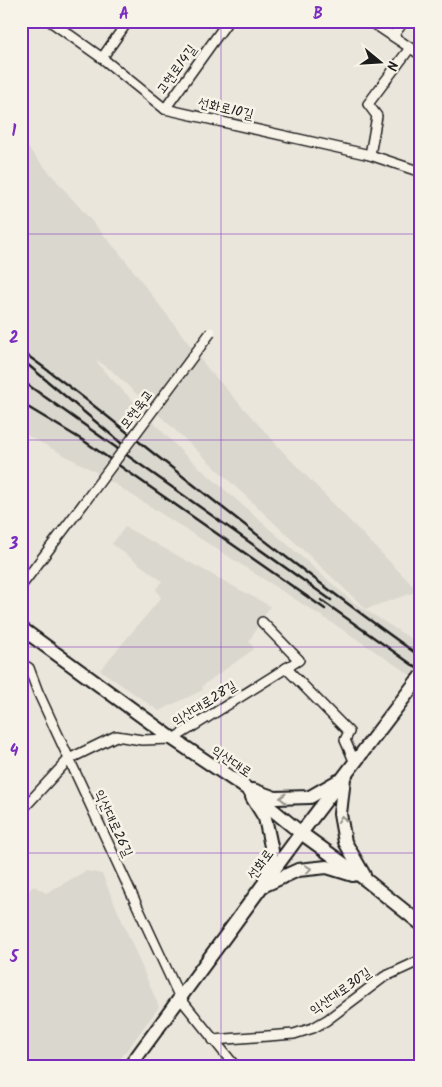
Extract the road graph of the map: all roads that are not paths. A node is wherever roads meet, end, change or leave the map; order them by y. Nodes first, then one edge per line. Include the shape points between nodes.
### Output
1 (50, 21) edge
2 (228, 21) edge
3 (370, 21) edge
4 (404, 21) edge
5 (126, 22) edge
6 (393, 36) junction
7 (410, 48) junction
8 (421, 55) edge
9 (102, 58) junction
10 (165, 109) junction
11 (370, 155) junction
12 (419, 169) edge
13 (211, 332) dead end
14 (21, 586) edge
15 (262, 622) dead end
16 (21, 628) edge
17 (27, 638) edge
18 (21, 663) edge
19 (286, 668) junction
20 (419, 679) edge
21 (173, 739) junction
22 (68, 759) junction
23 (355, 763) junction
24 (344, 777) junction
25 (246, 788) junction
26 (21, 811) edge
27 (302, 833) junction
28 (366, 880) junction
29 (263, 886) junction
30 (421, 924) edge
31 (421, 960) edge
32 (180, 998) junction
33 (213, 1040) junction
34 (130, 1066) edge
35 (235, 1066) edge

1 - 9 street, 선화로10길
2 - 10 street, 고현로14길
3 - 6 street
4 - 6 street
5 - 9 street
6 - 7 street
7 - 8 street
7 - 11 street via 368,104 377,116
9 - 10 street, 선화로10길
10 - 11 street, 선화로10길
11 - 12 street, 선화로10길
13 - 14 street, 모현육교, bridge
15 - 19 street via 299,660
16 - 17 main road, 익산대로
17 - 21 main road, 익산대로
18 - 22 street, 익산대로26길 via 29,668
19 - 21 street, 익산대로28길
19 - 23 street via 349,732 345,740
20 - 23 main road, 선화로
21 - 22 street, 익산대로28길 via 142,740 116,736
21 - 25 main road, 익산대로
22 - 26 street
22 - 32 street, 익산대로26길
23 - 24 main road, 선화로
24 -> 25 main road via 310,797 275,798
24 - 27 main road, 선화로
28 -> 24 main road via 345,842 340,814
25 - 27 main road, 익산대로
25 - 29 main road via 266,818 272,851
27 - 28 main road, 익산대로
27 - 29 main road, 선화로
29 -> 28 main road via 298,870 327,866
28 - 30 main road, 익산대로
29 - 32 main road, 선화로
31 - 33 street, 익산대로30길 via 384,977 313,1028 294,1034
32 - 33 street, 익산대로26길
32 - 34 main road, 선화로
33 - 35 street, 익산대로26길

